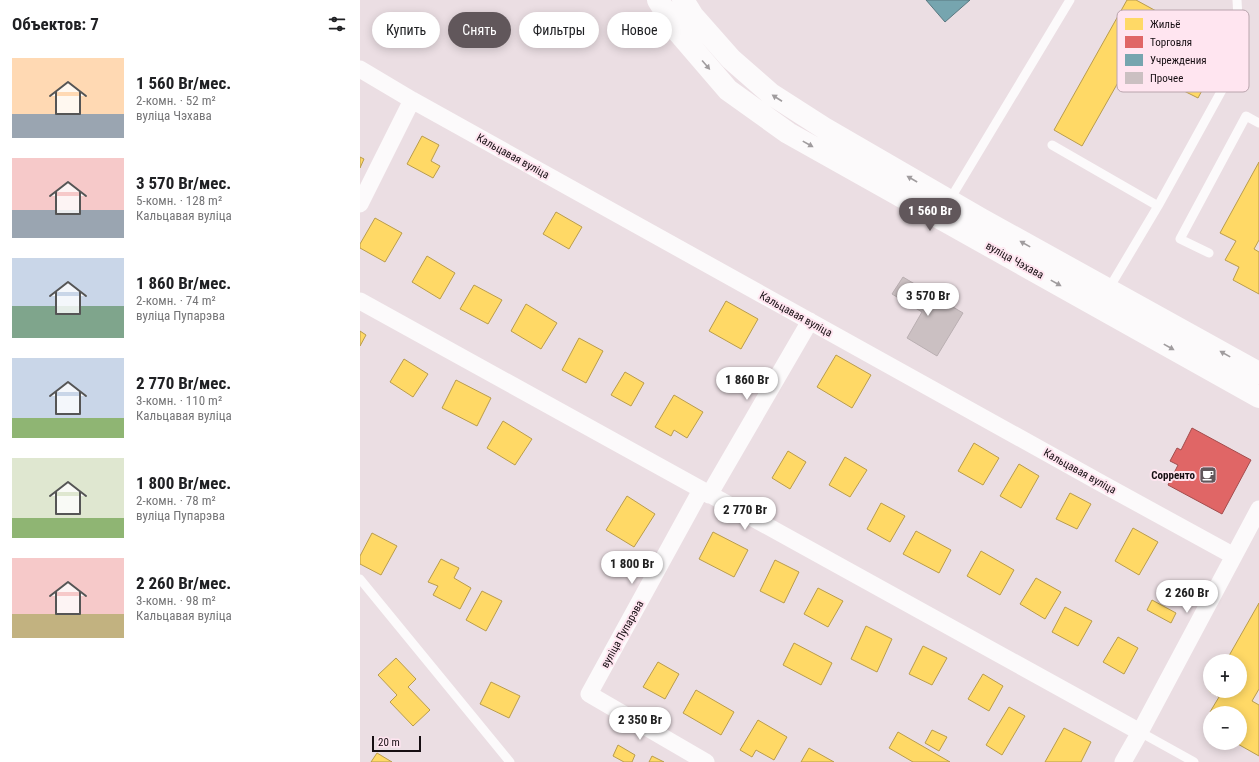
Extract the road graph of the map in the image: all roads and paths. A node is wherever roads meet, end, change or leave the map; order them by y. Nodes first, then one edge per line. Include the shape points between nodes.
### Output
1 (658, 0) edge
2 (683, 0) edge
3 (1070, 0) edge
4 (1237, 0) edge
5 (1238, 10) edge
6 (360, 69) edge
7 (1221, 92) edge
8 (412, 100) junction
9 (1259, 123) edge
10 (1052, 146) dead end
11 (949, 200) junction
12 (360, 204) edge
13 (1158, 206) junction
14 (1209, 253) dead end
15 (1108, 290) junction
16 (360, 301) edge
17 (810, 321) junction
18 (1259, 373) edge
19 (1259, 397) edge
20 (705, 492) junction
21 (1259, 509) edge
22 (1234, 556) junction
23 (360, 579) edge
24 (1140, 732) junction
25 (510, 762) edge
26 (706, 762) edge
27 (1123, 762) edge
28 (1194, 762) edge

1 -> 19 main road, вуліца Чэхава via 679,33 728,90 788,133
11 -> 2 main road, вуліца Чэхава via 824,128 771,94 731,59 693,16
3 - 11 lane
4 - 5 lane
6 - 8 street, Кальцавая вуліца
7 - 13 lane
8 - 12 street
8 - 17 street, Кальцавая вуліца
9 - 14 lane via 1246,116 1180,239
10 - 13 lane
15 -> 11 main road, вуліца Чэхава
13 - 15 lane
18 -> 15 main road, вуліца Чэхава
16 - 20 street
17 - 20 street, вуліца Пупарэва
17 - 22 street, Кальцавая вуліца
20 - 24 street
20 - 26 street, вуліца Пупарэва via 589,694
21 - 22 street
22 - 24 street
23 - 25 lane
24 - 27 street
24 - 28 lane

